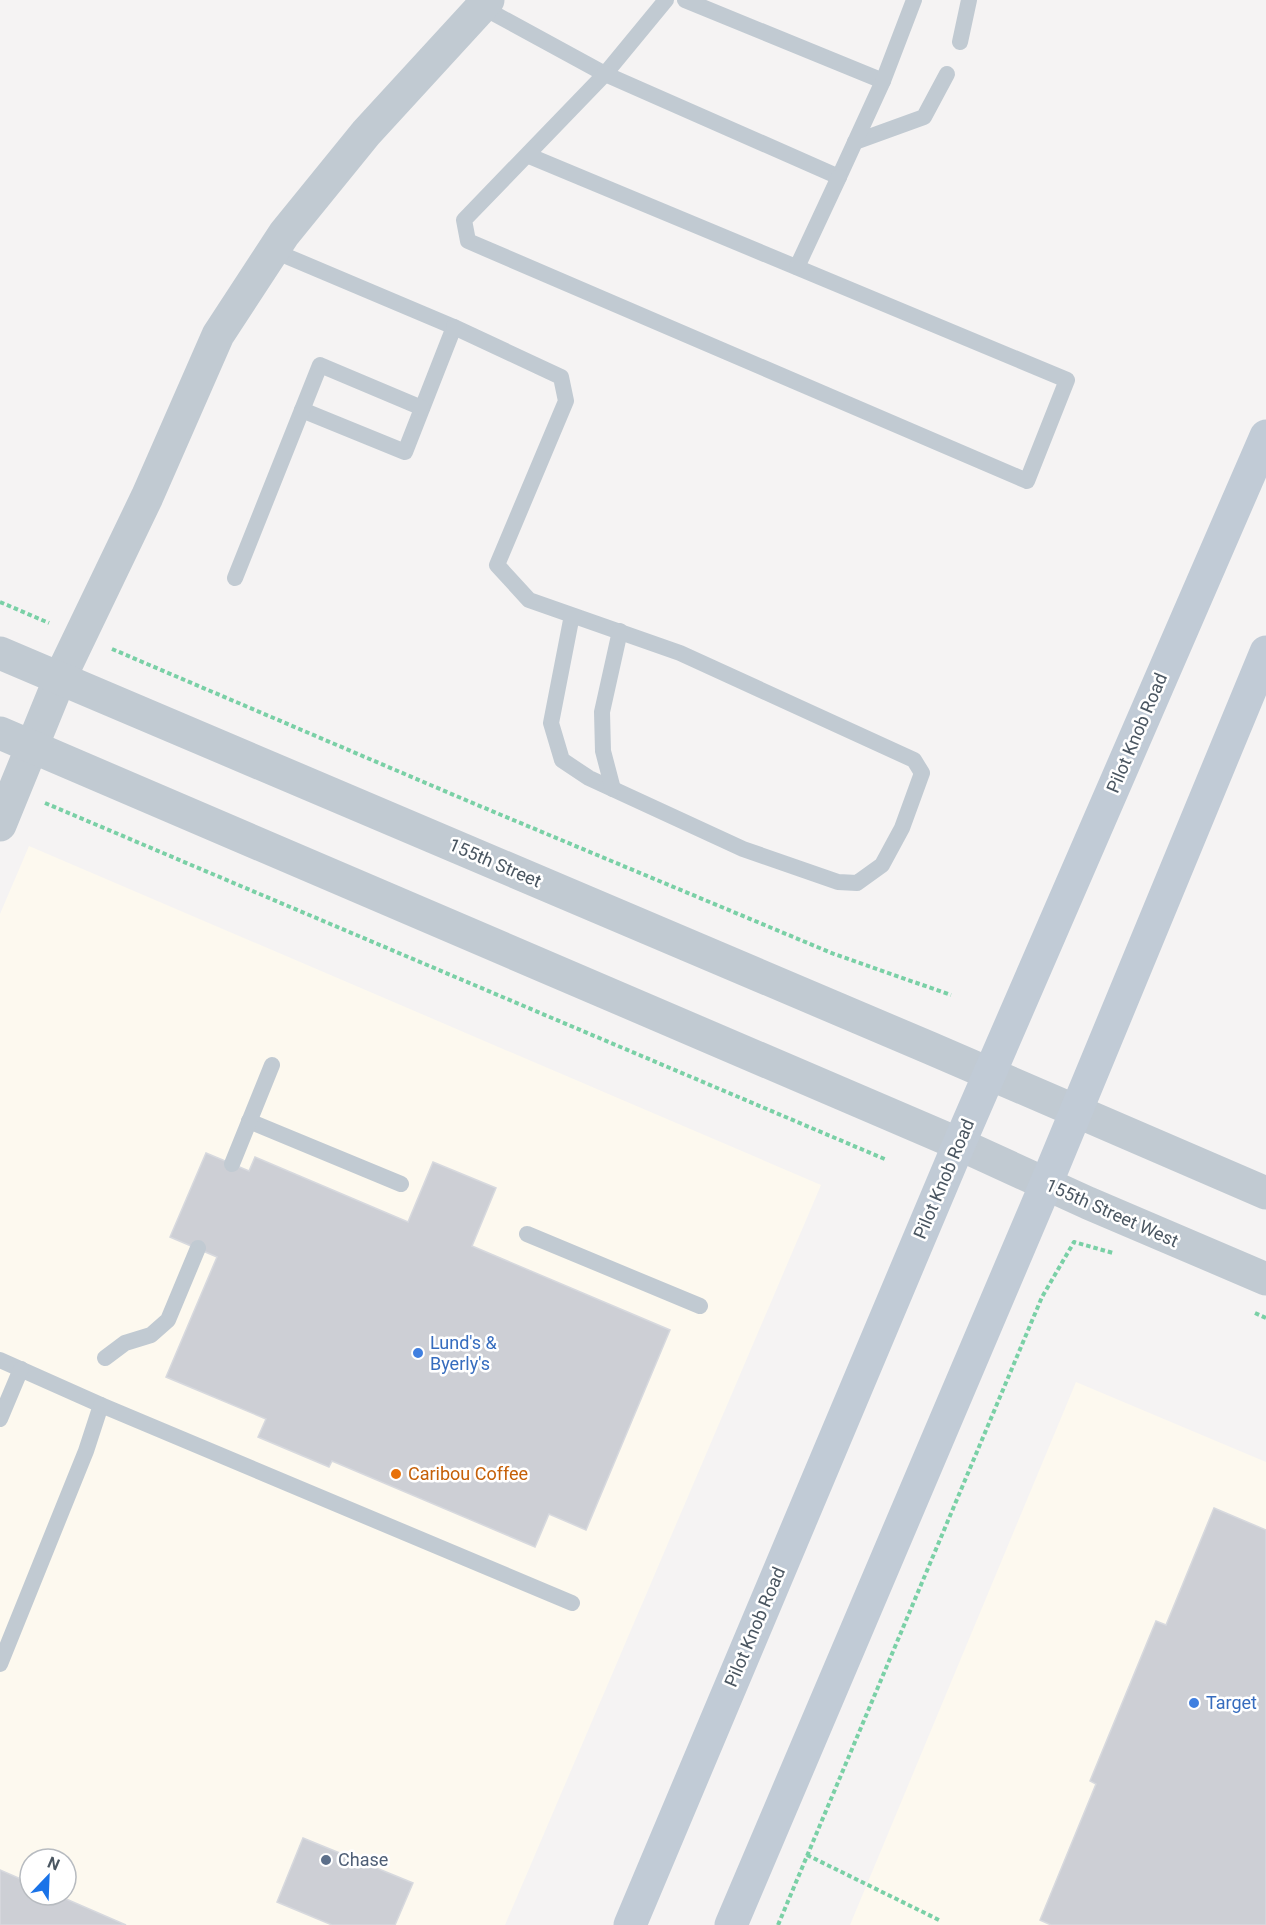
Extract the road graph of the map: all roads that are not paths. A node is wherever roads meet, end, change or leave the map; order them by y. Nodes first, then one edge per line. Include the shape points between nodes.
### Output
1 (666, 0) edge
2 (686, 0) edge
3 (914, 0) edge
4 (969, 0) edge
5 (485, 3) edge
6 (960, 42) dead end
7 (604, 74) junction
8 (947, 74) dead end
9 (883, 81) junction
10 (855, 142) junction
11 (527, 155) junction
12 (839, 177) junction
13 (274, 251) junction
14 (797, 267) junction
15 (454, 327) junction
16 (422, 408) junction
17 (302, 410) junction
18 (1266, 436) edge
19 (235, 578) dead end
20 (572, 615) junction
21 (620, 631) junction
22 (1266, 652) edge
23 (0, 653) edge
24 (60, 678) junction
25 (0, 733) edge
26 (33, 747) junction
27 (613, 789) junction
28 (0, 825) edge
29 (272, 1065) dead end
30 (989, 1074) junction
31 (1076, 1113) junction
32 (249, 1121) junction
33 (959, 1144) junction
34 (232, 1164) dead end
35 (401, 1184) dead end
36 (1046, 1184) junction
37 (1266, 1193) edge
38 (527, 1234) dead end
39 (198, 1248) dead end
40 (1266, 1279) edge
41 (700, 1306) dead end
42 (105, 1358) dead end
43 (0, 1360) edge
44 (21, 1369) junction
45 (101, 1405) junction
46 (0, 1419) edge
47 (572, 1603) dead end
48 (0, 1664) edge
49 (630, 1925) edge
50 (731, 1925) edge

1 - 7 lane
2 - 9 lane
3 - 9 lane
4 - 6 lane
5 - 7 lane
5 - 13 street via 366,133
7 - 11 lane
7 - 12 lane
8 - 10 lane via 924,117
9 - 10 lane
10 - 12 lane
11 - 14 lane
11 - 14 lane via 464,220 468,241 1027,481 1067,380
12 - 14 lane
13 - 15 lane
13 - 24 street via 218,335 147,497
15 - 16 lane
15 - 20 lane via 561,377 566,401 496,565 529,600
16 - 17 lane via 405,452
16 - 17 lane via 320,365
17 - 19 lane
18 - 30 main road, Pilot Knob Road
20 - 21 lane
20 - 27 lane via 551,723 562,760
21 - 27 lane via 602,712 603,751
21 - 27 lane via 680,652 904,755 914,760 922,773 902,828 882,865 857,883 838,882 742,849
22 - 31 main road
23 - 24 street, 155th Street
24 - 26 street
24 - 30 street, 155th Street
25 - 26 street
26 - 28 street
26 - 33 street
29 - 32 lane
30 - 31 street
30 - 33 main road, Pilot Knob Road
31 - 36 main road
31 - 37 street
32 - 34 lane
32 - 35 lane
33 - 36 street, 155th Street West
33 - 49 main road, Pilot Knob Road
36 - 40 street, 155th Street West
36 - 50 main road
38 - 41 lane
39 - 42 lane via 168,1320 151,1335 125,1343
43 - 44 lane
44 - 45 lane
44 - 46 lane
45 - 47 lane
45 - 48 lane

